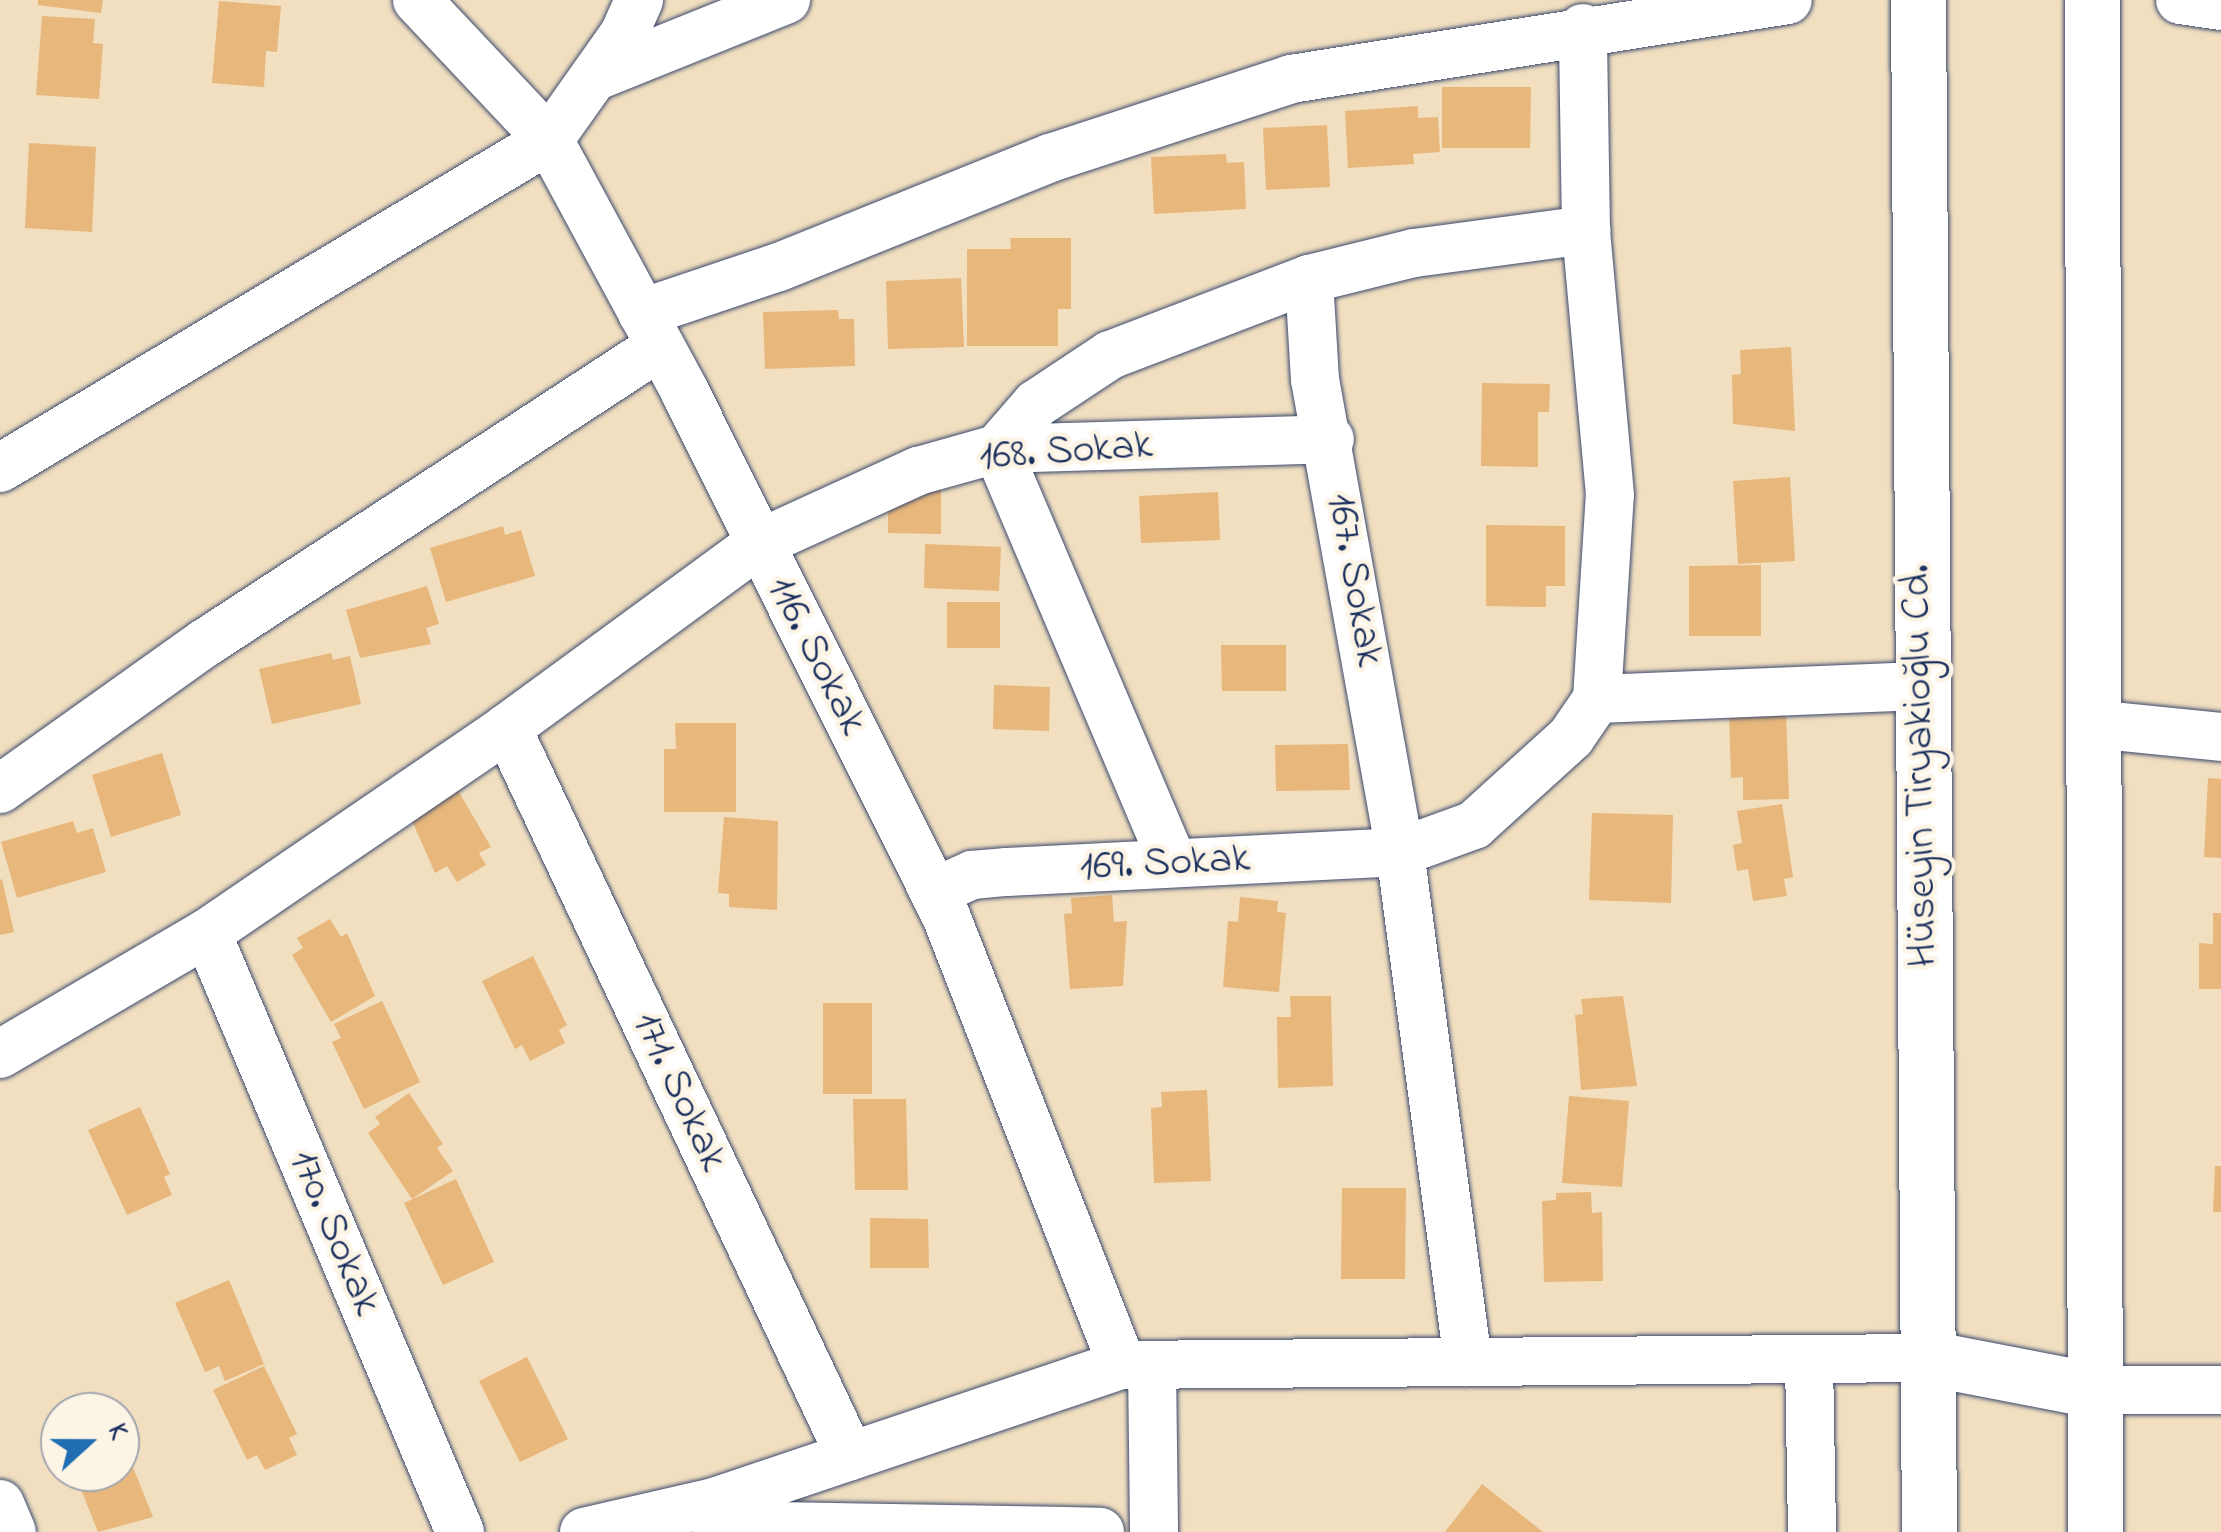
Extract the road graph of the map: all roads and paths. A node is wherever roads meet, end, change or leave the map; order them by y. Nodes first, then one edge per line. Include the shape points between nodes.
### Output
1 (418, 0) edge
2 (639, 0) edge
3 (786, 0) edge
4 (1788, 0) edge
5 (1918, 0) edge
6 (2092, 0) edge
7 (2180, 0) edge
8 (2221, 6) edge
9 (1582, 28) junction
10 (594, 77) junction
11 (550, 140) junction
12 (1586, 230) junction
13 (1308, 279) junction
14 (651, 330) junction
15 (1330, 439) junction
16 (996, 449) junction
17 (0, 468) edge
18 (760, 543) junction
19 (1921, 686) junction
20 (1598, 699) junction
21 (2093, 724) junction
22 (507, 728) junction
23 (2221, 737) edge
24 (0, 789) edge
25 (1400, 852) junction
26 (1172, 863) junction
27 (934, 892) junction
28 (207, 933) junction
29 (0, 1054) edge
30 (1928, 1358) junction
31 (1809, 1360) junction
32 (1468, 1362) junction
33 (1137, 1365) junction
34 (2094, 1390) junction
35 (2221, 1390) edge
36 (850, 1456) junction
37 (0, 1504) edge
38 (716, 1520) edge
39 (12, 1532) edge
40 (460, 1532) edge
41 (584, 1532) edge
42 (1100, 1532) edge
43 (1154, 1532) edge
44 (1812, 1532) edge
45 (1930, 1532) edge
46 (2095, 1532) edge

1 - 11 street, 116. Sokak
2 - 10 street
3 - 10 street
4 - 9 street
5 - 19 street, Hüseyin Tiryakioğlu Cd.
6 - 21 street
7 - 8 street
9 - 12 street
9 - 14 street via 1290,78 1050,158 779,267
10 - 11 street
11 - 14 street, 116. Sokak
11 - 17 street
12 - 13 street via 1414,253
12 - 20 street via 1610,495
13 - 15 street, 167. Sokak via 1315,380
13 - 16 street via 1110,355 1036,404
14 - 18 street, 116. Sokak
14 - 24 street
15 - 16 street, 168. Sokak
15 - 25 street, 167. Sokak
16 - 18 street, 168. Sokak via 918,471
16 - 26 street
18 - 22 street, 168. Sokak
18 - 27 street, 116. Sokak
19 - 20 street
19 - 30 street, Hüseyin Tiryakioğlu Cd.
20 - 25 street, 169. Sokak via 1571,737 1474,825
21 - 23 street
21 - 34 street
22 - 28 street, 168. Sokak
22 - 36 street, 171. Sokak
25 - 26 street, 169. Sokak
25 - 32 street, 167. Sokak
26 - 27 street, 169. Sokak via 972,875
27 - 33 street, 116. Sokak
28 - 29 street, 168. Sokak
28 - 40 street, 170. Sokak
30 - 31 street
30 - 34 street
30 - 45 street, Hüseyin Tiryakioğlu Cd.
31 - 32 street
31 - 44 street
32 - 33 street
33 - 36 street
33 - 43 street
34 - 35 street
34 - 46 street
36 - 38 street
37 - 39 street
38 - 41 street
38 - 42 street

